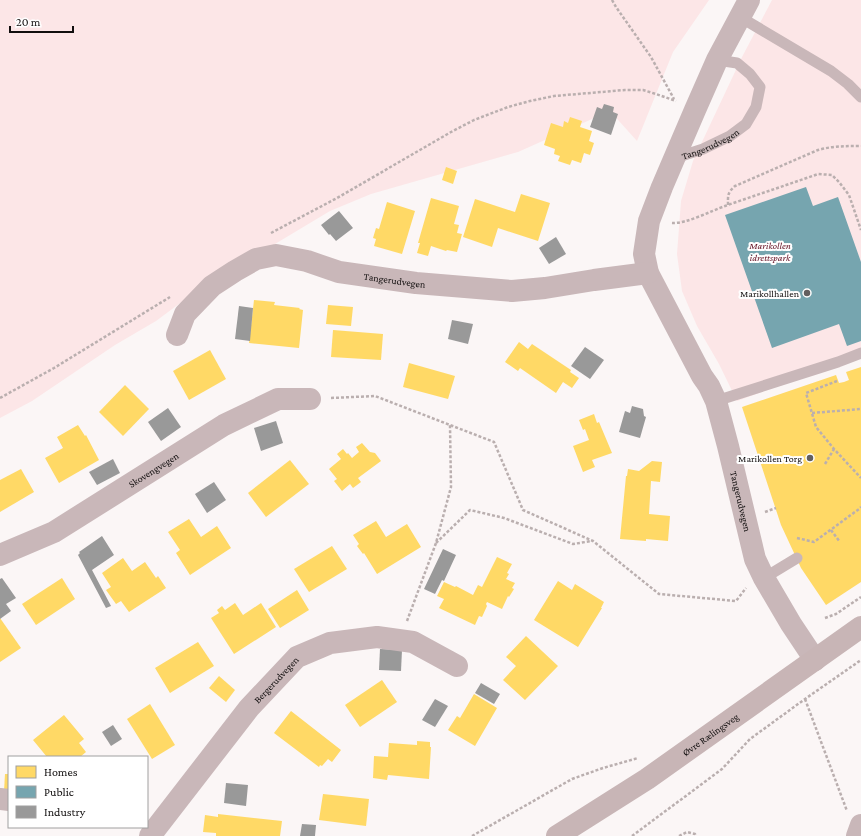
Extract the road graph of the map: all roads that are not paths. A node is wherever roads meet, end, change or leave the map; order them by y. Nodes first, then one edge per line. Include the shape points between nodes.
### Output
1 (744, 8) edge
2 (717, 60) junction
3 (861, 97) edge
4 (674, 158) junction
5 (648, 273) junction
6 (177, 335) dead end
7 (861, 353) edge
8 (310, 399) road end
9 (716, 401) junction
10 (0, 555) edge
11 (797, 558) dead end
12 (755, 582) junction
13 (861, 627) edge
14 (815, 660) junction
15 (457, 666) dead end
16 (854, 820) edge
17 (136, 828) edge
18 (147, 836) edge
19 (150, 836) edge
20 (557, 836) edge
21 (857, 836) edge

1 - 2 street, Tangerudvegen
1 - 3 lane via 831,71
2 - 4 street, Tangerudvegen
2 - 4 lane, Tangerudvegen via 737,63 750,74 760,87 756,107 746,124 730,136 703,149
4 - 5 street, Tangerudvegen via 649,221 644,254
5 - 6 street, Tangerudvegen via 512,291 416,284 339,272 306,261 276,255 256,259 212,286 185,314
5 - 9 street, Tangerudvegen
7 - 9 lane
8 - 10 street, Skovengvegen via 278,399 224,425 54,532
9 - 12 street, Tangerudvegen via 755,559
11 - 12 lane
12 - 14 street, Tangerudvegen
13 - 14 main road, Øvre Rælingsveg
14 - 20 main road, Øvre Rælingsveg via 646,779
15 - 19 street, Bergerudvegen via 413,642 377,637 330,643 297,657 250,708
16 - 21 street
17 - 18 street

